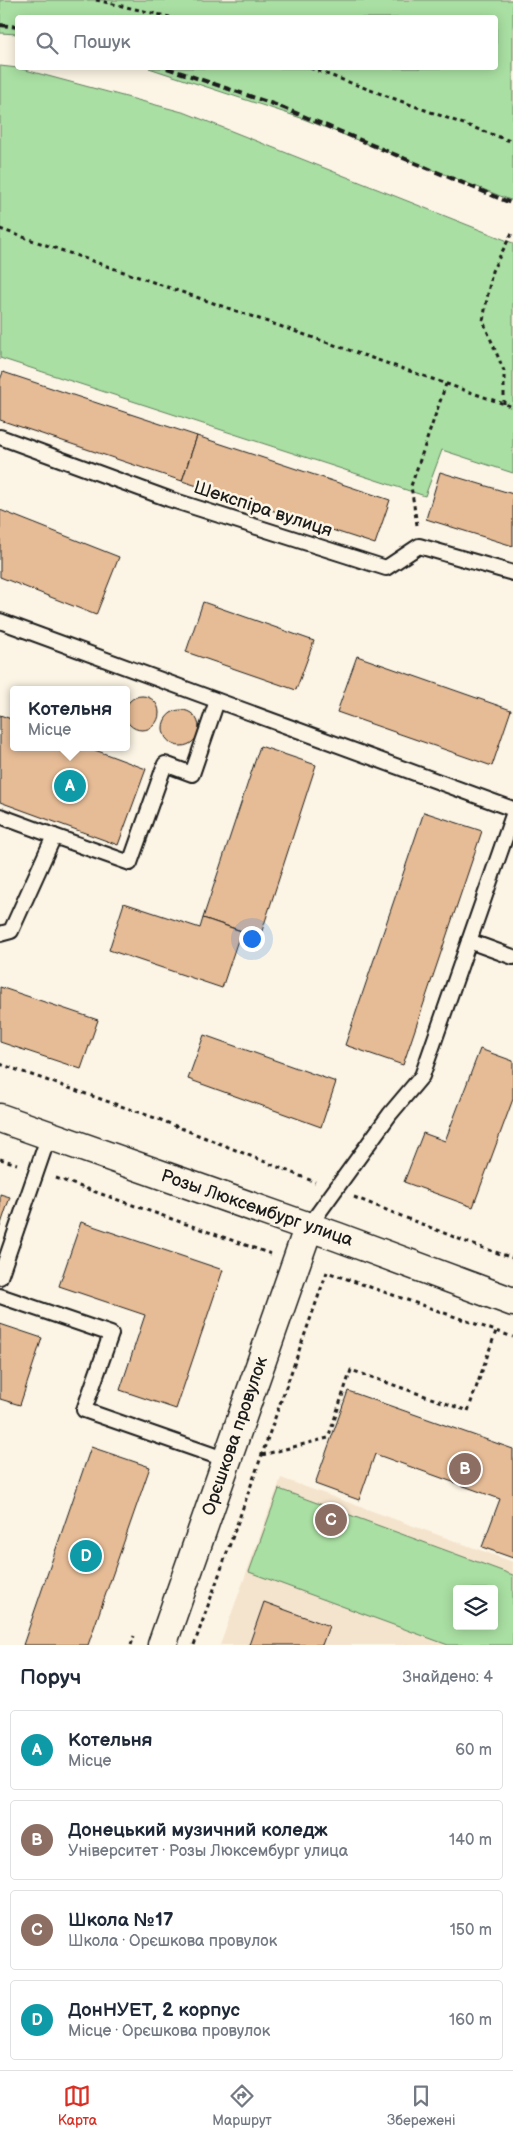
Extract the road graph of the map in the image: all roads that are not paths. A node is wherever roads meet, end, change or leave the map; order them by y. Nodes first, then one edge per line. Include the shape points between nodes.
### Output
1 (0, 437) edge
2 (513, 573) edge
3 (0, 622) edge
4 (218, 701) junction
5 (513, 809) edge
6 (513, 815) edge
7 (0, 816) edge
8 (54, 836) junction
9 (0, 934) edge
10 (469, 941) junction
11 (513, 957) edge
12 (0, 1118) edge
13 (49, 1136) junction
14 (309, 1226) junction
15 (0, 1277) edge
16 (0, 1296) edge
17 (513, 1302) edge
18 (227, 1460) junction
19 (162, 1645) edge

1 - 2 lane, Шекспіра вулиця via 169,499 386,568 420,546
3 - 4 lane
4 - 5 lane
4 - 8 lane via 192,774 165,764 130,863
6 - 10 lane
7 - 8 lane
8 - 9 lane via 11,931
10 - 11 lane
10 - 14 lane via 422,1076 390,1114
12 - 13 street, Розы Люксембург улица
13 - 14 street, Розы Люксембург улица
13 - 15 lane
14 - 17 street, Розы Люксембург улица
14 - 18 street, Орєшкова провулок
16 - 18 lane via 111,1334 84,1410
18 - 19 street, Орєшкова провулок

